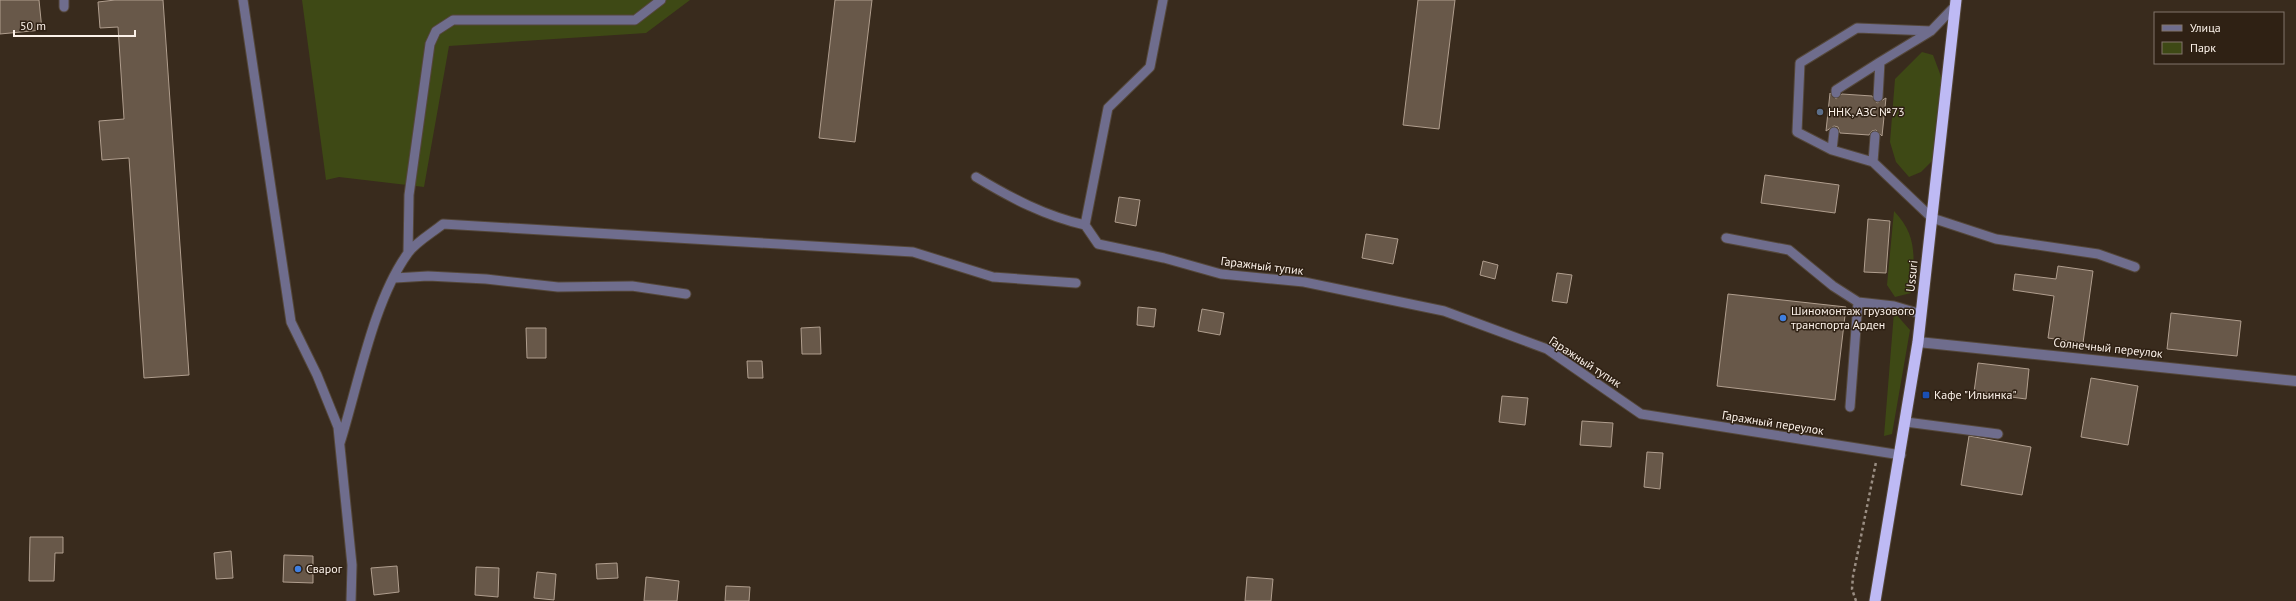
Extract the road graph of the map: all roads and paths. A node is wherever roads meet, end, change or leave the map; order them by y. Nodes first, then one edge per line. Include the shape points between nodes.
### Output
1 (243, 0) edge
2 (661, 0) edge
3 (1163, 0) edge
4 (1956, 2) edge
5 (1930, 31) junction
6 (1880, 62) junction
7 (1836, 93) dead end
8 (1878, 97) dead end
9 (1834, 132) dead end
10 (1875, 136) dead end
11 (1832, 150) junction
12 (1874, 162) junction
13 (976, 177) dead end
14 (1932, 218) junction
15 (1085, 225) junction
16 (1726, 238) dead end
17 (408, 253) junction
18 (2135, 267) dead end
19 (395, 278) junction
20 (1076, 283) dead end
21 (686, 294) dead end
22 (1858, 302) junction
23 (1921, 314) junction
24 (1918, 342) junction
25 (2296, 380) edge
26 (1850, 407) dead end
27 (1641, 414) joint
28 (1906, 422) junction
29 (1998, 434) dead end
30 (340, 443) junction
31 (1878, 452) junction
32 (1901, 455) junction
33 (351, 601) edge
34 (1856, 601) edge
35 (1876, 601) edge

1 - 30 lane via 291,322 317,375 338,427
2 - 17 lane via 635,20 453,20 436,31 430,44 409,195
3 - 15 lane via 1150,67 1108,108
4 - 5 lane
4 - 14 highway, Ussuri
5 - 6 lane
5 - 11 lane via 1857,28 1800,64 1797,132
6 - 7 lane via 1836,90
6 - 8 lane
9 - 11 lane
10 - 12 lane
11 - 12 lane
12 - 14 lane
13 - 15 lane via 1012,199 1059,219
14 - 18 lane via 1996,239 2098,254
14 - 23 highway, Ussuri
15 - 27 lane, Гаражный тупик via 1098,244 1164,258 1220,274 1304,282 1444,311 1548,349
16 - 22 lane via 1790,250 1833,286
17 - 19 lane
17 - 20 lane via 443,224 913,252 993,276
19 - 21 lane via 428,276 486,279 558,287 632,286
19 - 30 lane via 372,335
22 - 23 lane via 1894,306
22 - 26 lane
23 - 24 highway, Ussuri
24 - 25 street, Солнечный переулок
24 - 28 highway, Ussuri
27 - 31 lane, Гаражный переулок
28 - 29 lane
28 - 32 highway, Ussuri
30 - 33 lane via 352,564
31 - 32 lane, Гаражный переулок
31 - 34 path via 1853,576 1852,589
32 - 35 highway, Ussuri

